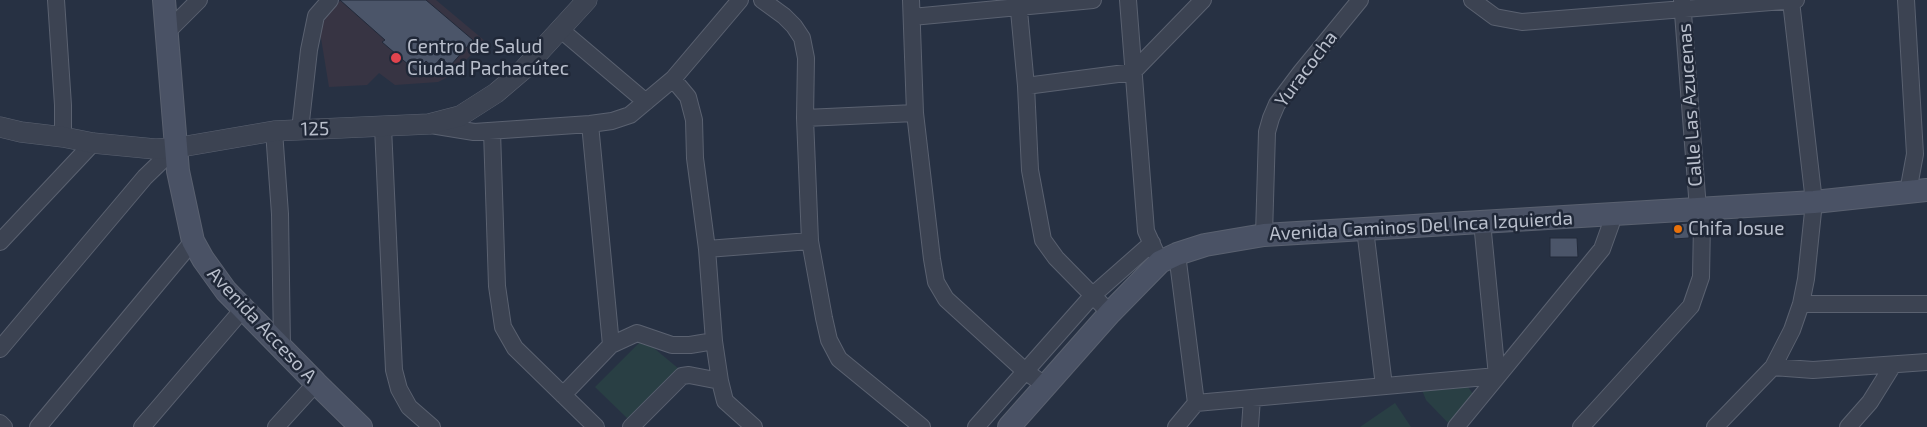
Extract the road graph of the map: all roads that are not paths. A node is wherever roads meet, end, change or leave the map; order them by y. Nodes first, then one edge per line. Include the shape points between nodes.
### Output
1 (56, 0) edge
2 (164, 0) edge
3 (199, 0) edge
4 (330, 0) edge
5 (587, 0) edge
6 (740, 0) edge
7 (762, 0) edge
8 (910, 0) edge
9 (1092, 0) edge
10 (1128, 0) edge
11 (1203, 0) edge
12 (1360, 0) edge
13 (1472, 0) edge
14 (1794, 0) edge
15 (1906, 0) edge
16 (1018, 4) edge
17 (1683, 4) edge
18 (912, 17) junction
19 (561, 30) junction
20 (167, 32) junction
21 (1133, 72) junction
22 (674, 79) junction
23 (1026, 86) junction
24 (646, 102) junction
25 (916, 113) junction
26 (805, 118) junction
27 (429, 124) junction
28 (590, 124) junction
29 (0, 127) edge
30 (383, 127) junction
31 (300, 130) junction
32 (274, 131) junction
33 (492, 131) junction
34 (62, 137) junction
35 (93, 144) junction
36 (175, 148) junction
37 (1927, 173) edge
38 (1918, 191) edge
39 (1814, 202) junction
40 (1698, 209) junction
41 (1610, 215) junction
42 (1482, 222) junction
43 (1365, 229) junction
44 (1264, 235) junction
45 (194, 241) junction
46 (810, 241) junction
47 (0, 242) edge
48 (707, 249) junction
49 (1163, 253) junction
50 (1094, 295) junction
51 (1801, 304) junction
52 (1927, 304) edge
53 (243, 308) junction
54 (1110, 313) junction
55 (714, 341) junction
56 (610, 345) junction
57 (282, 347) junction
58 (0, 349) edge
59 (1927, 362) edge
60 (1893, 365) junction
61 (1773, 367) junction
62 (1025, 371) junction
63 (1498, 376) junction
64 (720, 381) junction
65 (316, 383) junction
66 (1046, 386) junction
67 (1384, 386) junction
68 (563, 396) junction
69 (1252, 398) junction
70 (1196, 403) junction
71 (0, 423) edge
72 (4, 427) edge
73 (38, 427) edge
74 (142, 427) edge
75 (276, 427) edge
76 (361, 427) edge
77 (432, 427) edge
78 (596, 427) edge
79 (631, 427) edge
80 (754, 427) edge
81 (922, 427) edge
82 (976, 427) edge
83 (1009, 427) edge
84 (1176, 427) edge
85 (1250, 427) edge
86 (1456, 427) edge
87 (1581, 427) edge
88 (1715, 427) edge
89 (1848, 427) edge

1 - 34 street
2 - 20 main road, Avenida Acceso A
3 - 20 street
4 - 31 street via 316,16
5 - 19 street, 125
6 - 22 street
7 - 26 street via 784,16 802,38 806,58
8 - 18 street
9 - 16 street
10 - 21 street
11 - 21 street
12 - 44 street, Yuracocha via 1301,72 1271,118 1267,132
13 - 17 street via 1495,17 1522,22
14 - 17 street
14 - 39 street
15 - 38 street
16 - 18 street
16 - 23 street
17 - 40 street, Calle Las Azucenas
18 - 25 street
19 - 24 street
19 - 27 street, 125 via 523,70 478,106 460,116
20 - 36 main road, Avenida Acceso A
21 - 23 street
21 - 49 street via 1146,231
22 - 24 street
22 - 48 street via 688,97 694,120 695,158
23 - 50 street via 1030,170 1043,240 1056,258
24 - 28 street via 630,115
25 - 26 street
25 - 62 street via 936,282 946,299
26 - 46 street
27 - 30 street, 125
27 - 33 street via 474,132
28 - 33 street
28 - 56 street
29 - 34 street, 125
30 - 31 street, 125
30 - 77 street via 394,370 399,389 409,406
31 - 32 street, 125
32 - 36 street, 125
32 - 57 street via 280,214
33 - 68 street via 497,286 503,327 514,348
34 - 35 street, 125
35 - 36 street, 125
35 - 47 street
36 - 45 main road, Avenida Acceso A
36 - 58 street via 145,177
37 - 38 main road
38 - 39 main road, Avenida Caminos Del Inca Izquierda
39 - 40 main road, Avenida Caminos Del Inca Izquierda
39 - 51 street
40 - 41 main road, Avenida Caminos Del Inca Izquierda
40 - 87 street, Calle Las Azucenas via 1702,223 1701,277 1691,306
41 - 42 main road, Avenida Caminos Del Inca Izquierda
41 - 63 street via 1611,224 1602,249
42 - 43 main road, Avenida Caminos Del Inca Izquierda
42 - 63 street
43 - 44 main road, Avenida Caminos Del Inca Izquierda
43 - 67 street
44 - 49 main road, Avenida Caminos Del Inca Izquierda
45 - 53 main road, Avenida Acceso A via 214,274
45 - 73 street
46 - 48 street
46 - 81 street via 824,318 839,359
48 - 55 street
49 - 50 street
49 - 54 main road, Avenida Caminos Del Inca Izquierda
49 - 70 street
50 - 54 street
50 - 62 street
51 - 52 street
51 - 61 street
53 - 57 main road, Avenida Acceso A
53 - 74 street
54 - 66 main road, Avenida Caminos Del Inca Izquierda
55 - 56 street via 672,344 637,333
55 - 64 street
56 - 68 street
57 - 65 main road, Avenida Acceso A
59 - 60 street
60 - 61 street via 1813,370
60 - 89 street via 1870,402
61 - 88 street
62 - 66 street
62 - 82 street
63 - 67 street
63 - 86 street
64 - 79 street via 682,376
64 - 80 street via 725,401
65 - 75 street
65 - 76 main road, Avenida Acceso A
66 - 83 main road, Avenida Caminos Del Inca Izquierda
67 - 69 street
68 - 78 street
69 - 70 street
69 - 85 street
70 - 84 street
71 - 72 street

